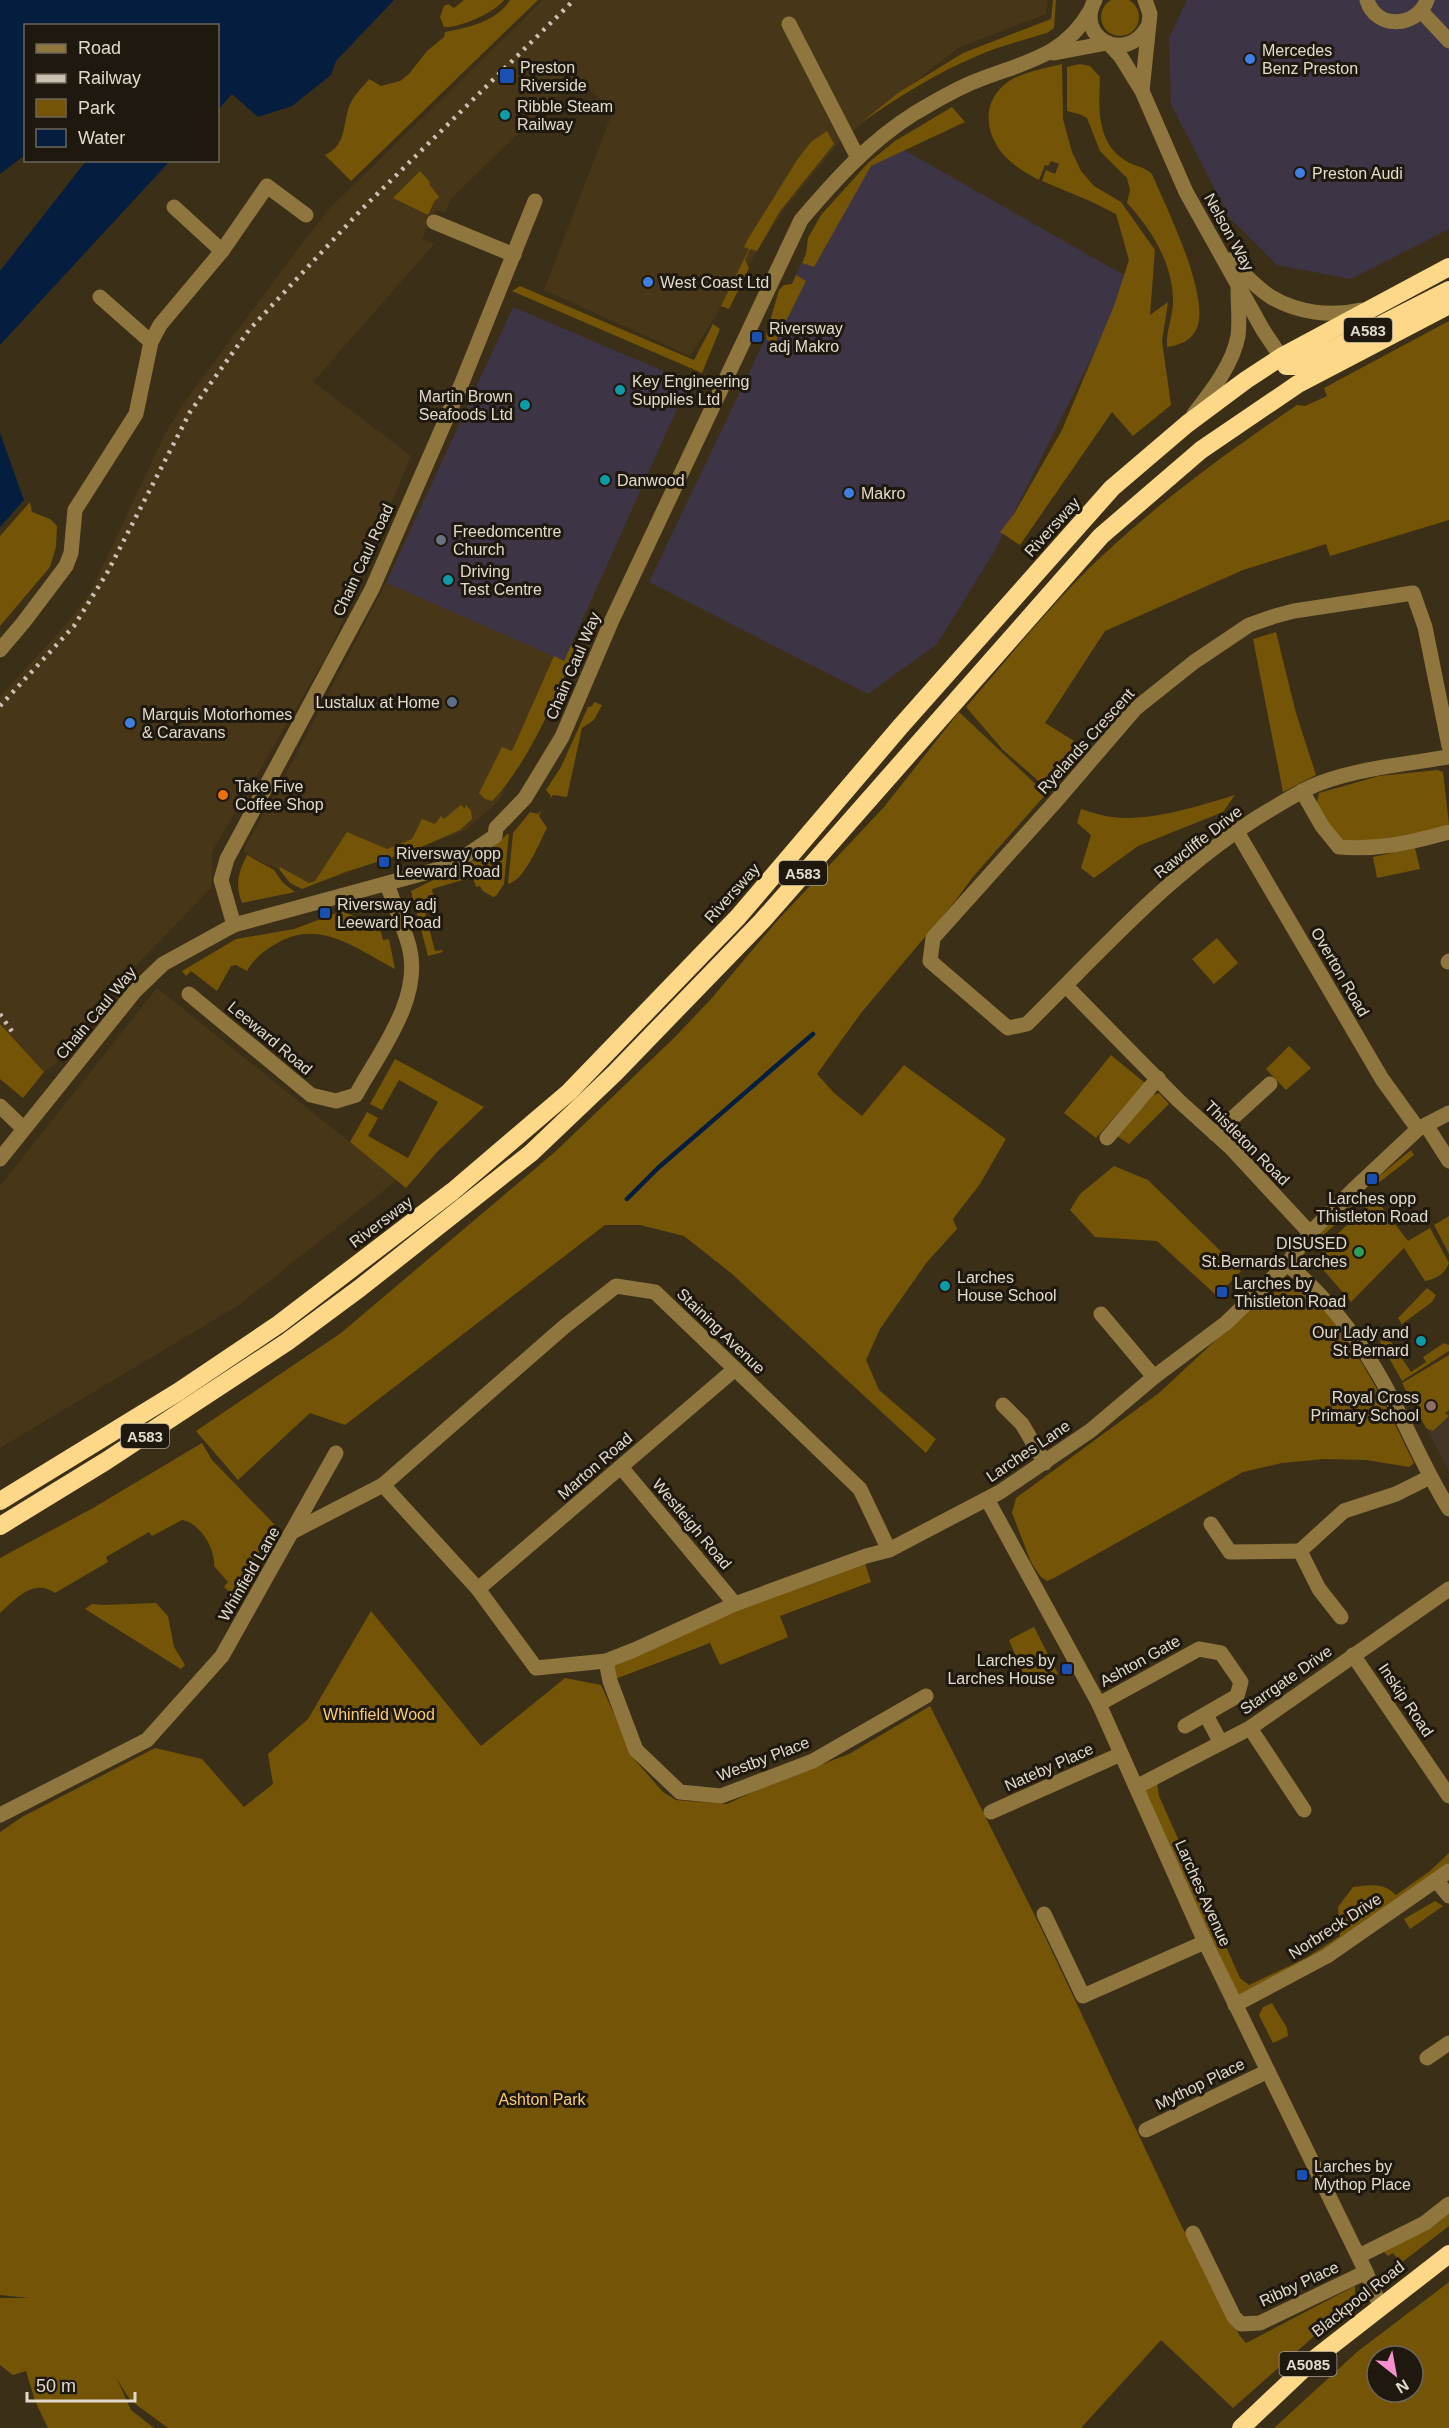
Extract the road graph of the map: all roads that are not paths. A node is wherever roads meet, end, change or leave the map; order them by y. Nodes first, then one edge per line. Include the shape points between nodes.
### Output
1 (1145, 0) edge
2 (1160, 0) edge
3 (1367, 0) edge
4 (1092, 4) edge
5 (1424, 6) edge
6 (789, 24) dead end
7 (1148, 24) junction
8 (1449, 41) edge
9 (1108, 44) junction
10 (1048, 54) junction
11 (1142, 91) junction
12 (858, 158) junction
13 (535, 201) dead end
14 (174, 207) dead end
15 (306, 215) dead end
16 (434, 222) dead end
17 (222, 251) junction
18 (1220, 252) junction
19 (514, 255) junction
20 (1449, 267) edge
21 (1238, 285) junction
22 (1449, 290) edge
23 (100, 297) dead end
24 (1449, 305) edge
25 (1377, 306) junction
26 (151, 342) junction
27 (1284, 362) junction
28 (1298, 384) junction
29 (1187, 424) junction
30 (0, 650) edge
31 (1449, 746) edge
32 (1449, 757) edge
33 (1302, 791) junction
34 (1236, 830) junction
35 (1449, 832) edge
36 (387, 884) junction
37 (234, 925) junction
38 (1066, 986) junction
39 (189, 994) dead end
40 (1158, 1078) junction
41 (1270, 1084) dead end
42 (0, 1106) edge
43 (1449, 1113) edge
44 (1422, 1127) junction
45 (23, 1128) junction
46 (1215, 1134) junction
47 (1107, 1138) dead end
48 (0, 1159) edge
49 (1449, 1161) edge
50 (1310, 1233) junction
51 (1287, 1264) junction
52 (1101, 1314) dead end
53 (735, 1370) junction
54 (1154, 1377) junction
55 (1003, 1405) dead end
56 (336, 1453) dead end
57 (1045, 1462) junction
58 (621, 1467) junction
59 (1430, 1477) junction
60 (383, 1485) junction
61 (987, 1499) junction
62 (0, 1501) edge
63 (1449, 1509) edge
64 (1211, 1524) dead end
65 (0, 1526) edge
66 (292, 1533) junction
67 (889, 1550) junction
68 (1300, 1551) junction
69 (478, 1589) junction
70 (1449, 1589) edge
71 (735, 1604) junction
72 (1341, 1617) dead end
73 (1353, 1655) junction
74 (606, 1661) junction
75 (926, 1696) dead end
76 (1099, 1704) junction
77 (1206, 1715) junction
78 (1185, 1726) dead end
79 (1250, 1728) junction
80 (1221, 1743) junction
81 (1121, 1754) junction
82 (1136, 1787) junction
83 (1449, 1796) edge
84 (1304, 1810) dead end
85 (991, 1812) dead end
86 (0, 1815) edge
87 (1443, 1875) edge
88 (1449, 1896) edge
89 (1044, 1914) dead end
90 (1205, 1942) junction
91 (1235, 2005) junction
92 (1449, 2043) edge
93 (1426, 2058) dead end
94 (1269, 2071) junction
95 (1146, 2130) dead end
96 (1449, 2204) edge
97 (1193, 2233) dead end
98 (1449, 2254) edge
99 (1359, 2256) junction
100 (1366, 2272) junction
101 (1380, 2306) junction
102 (1241, 2428) edge

1 - 7 street via 1150,14
2 - 7 street
3 - 5 street via 1375,14 1396,23 1412,19
4 - 9 street, Nelson Way via 1093,30
4 - 10 street, Chain Caul Way via 1076,33
5 - 8 street
6 - 12 street
7 - 9 street, Chain Caul Way via 1137,41 1118,46
7 - 11 street, Nelson Way
9 - 10 street, Chain Caul Way
9 - 11 street, Nelson Way
10 - 12 street, Chain Caul Way via 972,82 924,109
11 - 18 street, Nelson Way via 1186,192
12 - 36 street, Chain Caul Way via 835,179 796,229 612,620 562,737 525,798 496,828 495,836 470,853 443,868
13 - 19 street, Chain Caul Road
14 - 17 street
15 - 17 street via 267,186
16 - 19 street
17 - 26 street via 160,325
18 - 21 street, Nelson Way
18 - 25 street via 1258,287 1294,306 1330,315
19 - 37 street, Chain Caul Road via 372,589 227,859 221,880
20 - 25 highway, Riversway / A583
21 - 27 street, Nelson Way
21 - 29 street via 1238,338 1210,394
22 - 27 highway, A583 via 1300,366
23 - 26 street
24 - 28 highway, A583
25 - 27 highway, Riversway / A583
26 - 30 street via 136,414 75,510 66,566
27 - 28 street, Nelson Way
27 - 29 highway, Riversway / A583 via 1232,389
28 - 65 highway, A583 via 1201,450 1101,536 762,921 615,1073 531,1153 287,1342
29 - 62 highway, Riversway / A583 via 1112,488 738,917 569,1092 453,1191 279,1324 178,1392
31 - 38 street, Ryelands Crescent via 1425,627 1413,593 1294,611 1249,626 1194,662 1135,709 933,938 930,962 1008,1028 1028,1024
32 - 33 street, Rawcliffe Drive via 1350,773
33 - 34 street, Rawcliffe Drive
33 - 35 street via 1339,847 1367,849
34 - 38 street, Rawcliffe Drive via 1172,883
34 - 44 street, Overton Road via 1382,1079
36 - 37 street, Chain Caul Way
36 - 39 street, Leeward Road via 409,947 412,980 406,1005 356,1095 336,1101 311,1095
37 - 45 street, Chain Caul Way via 163,964 135,991
38 - 40 street, Thistleton Road
40 - 46 street, Thistleton Road
40 - 47 street
41 - 46 street
42 - 45 street
43 - 44 street, Larches Lane
44 - 49 street, Overton Road
44 - 50 street, Larches Lane
45 - 48 street, Chain Caul Way
46 - 50 street, Thistleton Road
50 - 51 street, Larches Lane
51 - 54 street, Larches Lane via 1226,1323
51 - 59 street via 1352,1332 1376,1369
52 - 54 street
53 - 58 street, Marton Road
53 - 60 street, Staining Avenue via 655,1292 616,1286
53 - 67 street, Staining Avenue via 860,1489
54 - 57 street, Larches Lane via 1090,1431
55 - 57 street via 1022,1424
56 - 66 street
57 - 61 street, Larches Lane
58 - 69 street, Marton Road
58 - 71 street, Westleigh Road
59 - 63 street
59 - 68 street via 1344,1512
60 - 66 street, Whinfield Lane
60 - 69 street
61 - 67 street, Larches Lane
61 - 76 street, Larches Avenue
64 - 68 street via 1230,1552
66 - 86 street, Whinfield Lane via 222,1656 147,1740
67 - 71 street, Larches Lane
68 - 72 street via 1319,1589
69 - 74 street, Larches Lane via 536,1668
70 - 73 street, Starrgate Drive
71 - 74 street, Larches Lane
73 - 79 street, Starrgate Drive
73 - 83 street, Inskip Road
74 - 75 street, Westby Place via 636,1750 680,1792 721,1796 813,1761
76 - 77 street, Ashton Gate via 1198,1649 1221,1653 1241,1682 1237,1696
76 - 81 street, Larches Avenue
77 - 78 street, Ashton Gate
77 - 80 street
79 - 80 street, Starrgate Drive
79 - 84 street
80 - 82 street, Starrgate Drive
81 - 82 street, Larches Avenue
81 - 85 street, Nateby Place
82 - 90 street, Larches Avenue
87 - 88 street
87 - 91 street, Norbreck Drive via 1327,1956
89 - 90 street via 1083,1996
90 - 91 street, Larches Avenue
91 - 94 street, Larches Avenue
92 - 93 street
94 - 95 street, Mythop Place
94 - 99 street, Larches Avenue
96 - 99 street, Blackpool Road via 1425,2223
97 - 100 street, Ribby Place via 1241,2324 1260,2323
98 - 101 highway, Blackpool Road / A5085
99 - 100 street, Larches Avenue
100 - 101 street, Larches Avenue
101 - 102 highway, Blackpool Road / A5085 via 1313,2360

